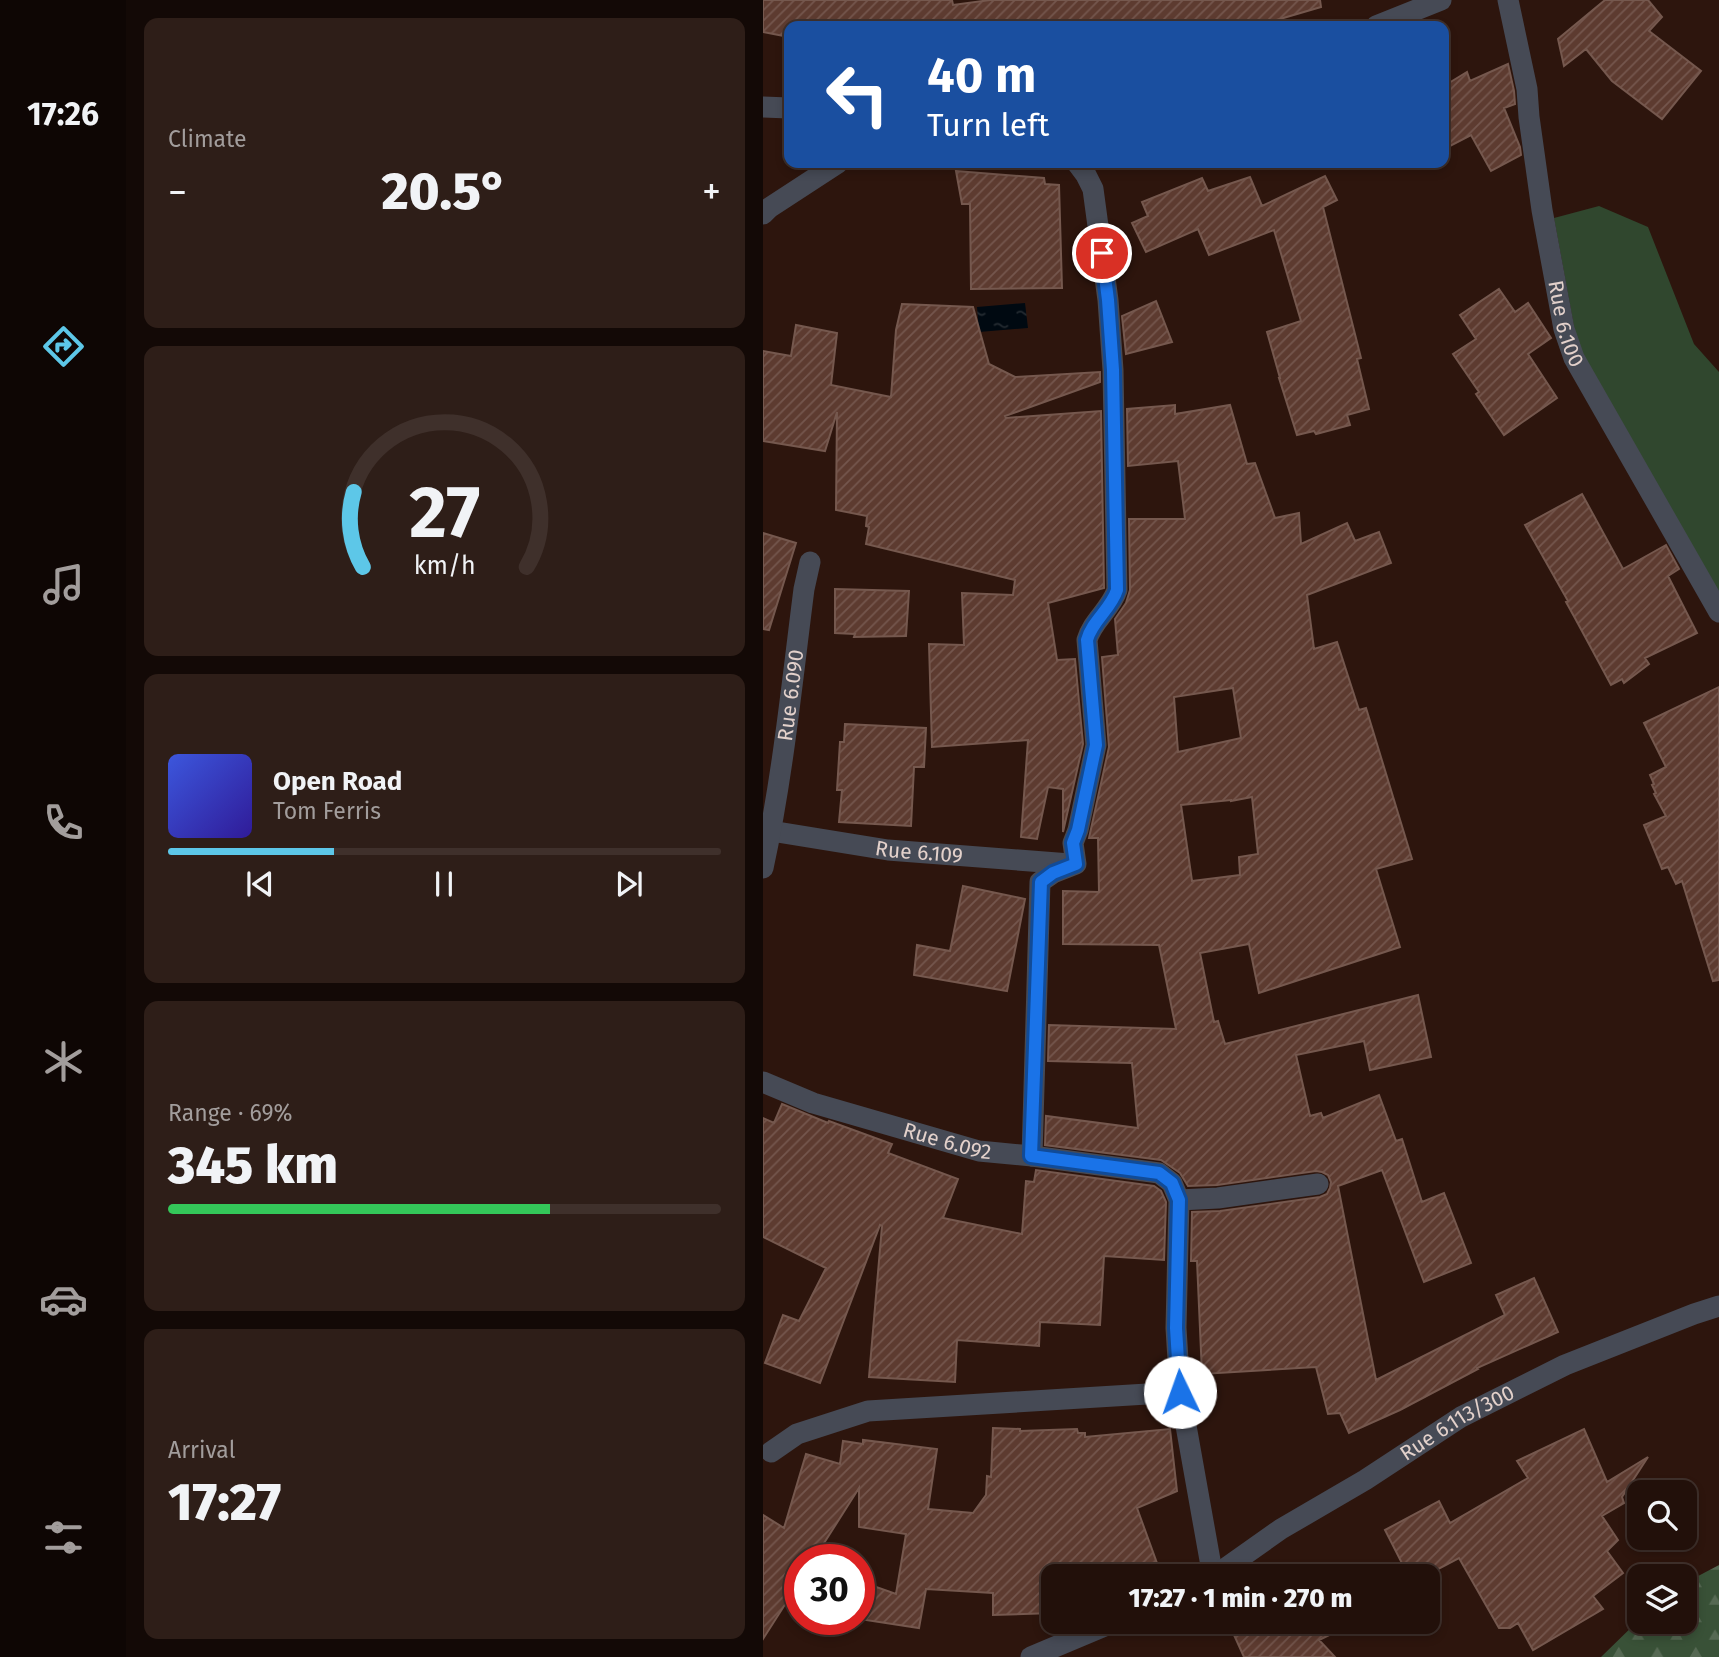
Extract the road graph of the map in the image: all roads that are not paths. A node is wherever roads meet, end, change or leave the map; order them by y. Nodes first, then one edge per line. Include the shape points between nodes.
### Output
1 (1441, 0) edge
2 (1508, 0) edge
3 (1388, 21) edge
4 (763, 107) edge
5 (784, 108) edge
6 (830, 168) edge
7 (1081, 168) edge
8 (763, 214) edge
9 (810, 562) dead end
10 (1719, 612) edge
11 (767, 830) edge
12 (1076, 864) junction
13 (763, 868) edge
14 (763, 1082) edge
15 (1031, 1156) junction
16 (1318, 1184) dead end
17 (1179, 1200) junction
18 (1719, 1306) edge
19 (1180, 1392) junction
20 (771, 1452) dead end
21 (1211, 1564) edge
22 (1231, 1564) edge
23 (1086, 1634) edge
24 (1031, 1657) edge

1 - 3 street
2 - 10 street, Rue 6.100 via 1527,89 1542,210 1574,358
4 - 5 street
6 - 8 street
7 - 12 street via 1093,189 1108,300 1117,581 1115,597 1087,640 1096,745 1073,843
9 - 11 street, Rue 6.090 via 781,767
11 - 12 street, Rue 6.109 via 888,850
11 - 13 street, Rue 6.090
12 - 15 street via 1041,882
14 - 15 street, Rue 6.092 via 813,1103 979,1151
15 - 17 street, Rue 6.092 via 1159,1173 1172,1183
16 - 17 street
17 - 19 street via 1176,1328
18 - 22 street, Rue 6.113/300 via 1565,1365 1461,1416
19 - 20 street via 868,1411 797,1434
19 - 21 street
23 - 24 street

